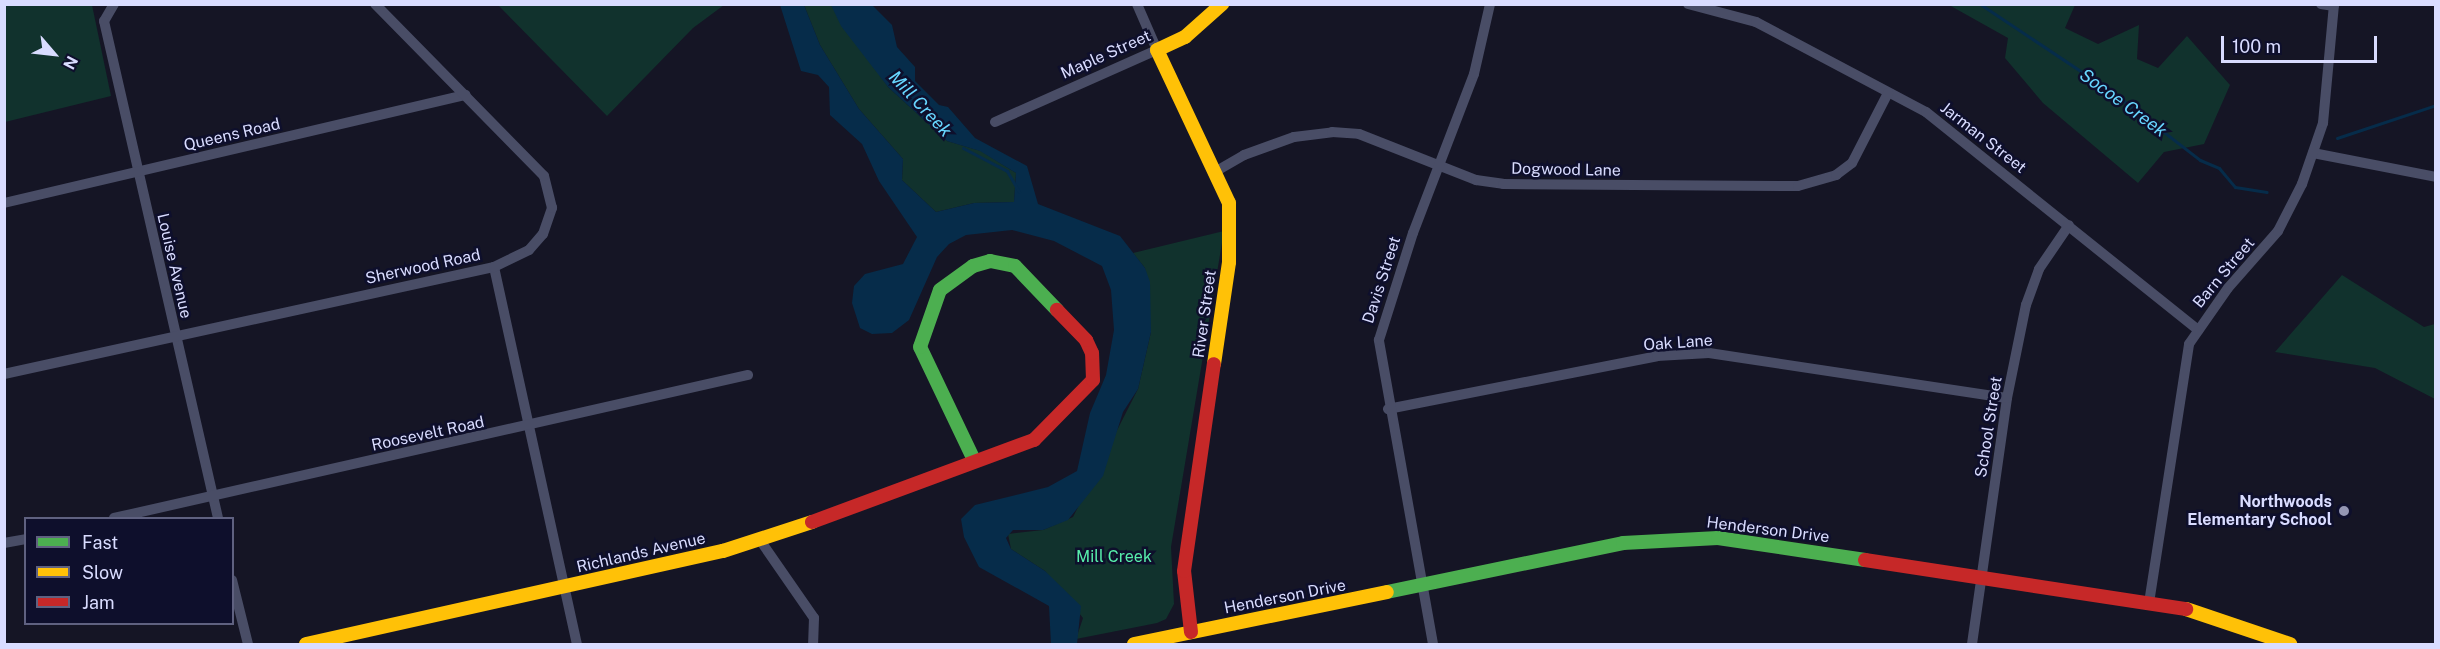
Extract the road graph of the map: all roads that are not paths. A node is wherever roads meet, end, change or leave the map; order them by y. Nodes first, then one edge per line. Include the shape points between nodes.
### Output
1 (114, 4) edge
2 (375, 4) edge
3 (1137, 4) edge
4 (1222, 4) edge
5 (1491, 4) edge
6 (1688, 4) edge
7 (2321, 4) edge
8 (2334, 5) edge
9 (1157, 50) junction
10 (1888, 93) junction
11 (466, 95) junction
12 (995, 122) dead end
13 (2313, 153) junction
14 (1438, 165) junction
15 (137, 174) junction
16 (1214, 174) junction
17 (2436, 177) edge
18 (4, 203) edge
19 (2069, 225) junction
20 (494, 267) junction
21 (2198, 330) junction
22 (175, 335) junction
23 (4, 374) edge
24 (748, 375) dead end
25 (2007, 398) junction
26 (1388, 410) junction
27 (528, 427) junction
28 (974, 460) junction
29 (213, 496) junction
30 (123, 517) edge
31 (218, 517) edge
32 (24, 538) edge
33 (760, 540) junction
34 (4, 543) edge
35 (1981, 576) junction
36 (1422, 586) junction
37 (234, 588) edge
38 (565, 588) junction
39 (2149, 603) junction
40 (1192, 638) edge
41 (248, 645) edge
42 (306, 645) edge
43 (577, 645) edge
44 (813, 645) edge
45 (1134, 645) edge
46 (1433, 645) edge
47 (1972, 645) edge
48 (2290, 645) edge

1 - 15 street, Louise Avenue via 104,21
2 - 11 street, Sherwood Road
3 - 9 street, River Street
4 - 9 street, Maple Street via 1185,38
5 - 14 street, Davis Street via 1474,74
6 - 10 street, Jarman Street via 1756,22
7 - 8 street
8 - 13 street, Barn Street via 2323,123
9 - 12 street, Maple Street
9 - 16 street, River Street
10 - 14 street, Dogwood Lane via 1851,163 1836,175 1798,186 1503,184 1476,180
10 - 19 street, Jarman Street via 1960,136
11 - 15 street, Queens Road
11 - 20 street, Sherwood Road via 544,176 552,208 543,234 529,250
13 - 17 street
13 - 21 street, Barn Street via 2278,231
14 - 16 street, Dogwood Lane via 1359,134 1332,132 1294,137 1244,155
14 - 26 street, Davis Street via 1381,327 1379,357
15 - 18 street, Queens Road
15 - 22 street, Louise Avenue
16 - 40 street, River Street via 1229,203 1229,262 1184,571
19 - 21 street, Jarman Street
19 - 25 street, School Street via 2039,269
20 - 22 street, Sherwood Road
20 - 27 street
21 - 39 street, Barn Street via 2189,344
22 - 23 street, Sherwood Road
22 - 29 street, Louise Avenue
24 - 27 street, Roosevelt Road
25 - 26 street, Oak Lane via 1708,352 1657,356
25 - 35 street, School Street
26 - 36 street, Davis Street
27 - 29 street, Roosevelt Road
27 - 38 street
28 - 28 street, Richlands Avenue via 1034,440 1082,395 1095,370 1086,340 1054,305 1015,266 990,261 973,266 940,290 920,347
28 - 33 street, Richlands Avenue via 886,498
29 - 30 street, Roosevelt Road
29 - 31 street, Louise Avenue
32 - 34 street
33 - 38 street, Richlands Avenue
33 - 44 street via 814,618
35 - 36 street, Henderson Drive via 1718,538 1635,541
35 - 39 street, Henderson Drive
35 - 47 street, School Street
36 - 40 street, Henderson Drive
36 - 46 street, Davis Street
37 - 41 street
38 - 42 street, Richlands Avenue
38 - 43 street
39 - 48 street, Henderson Drive via 2228,619
40 - 45 street, Henderson Drive

